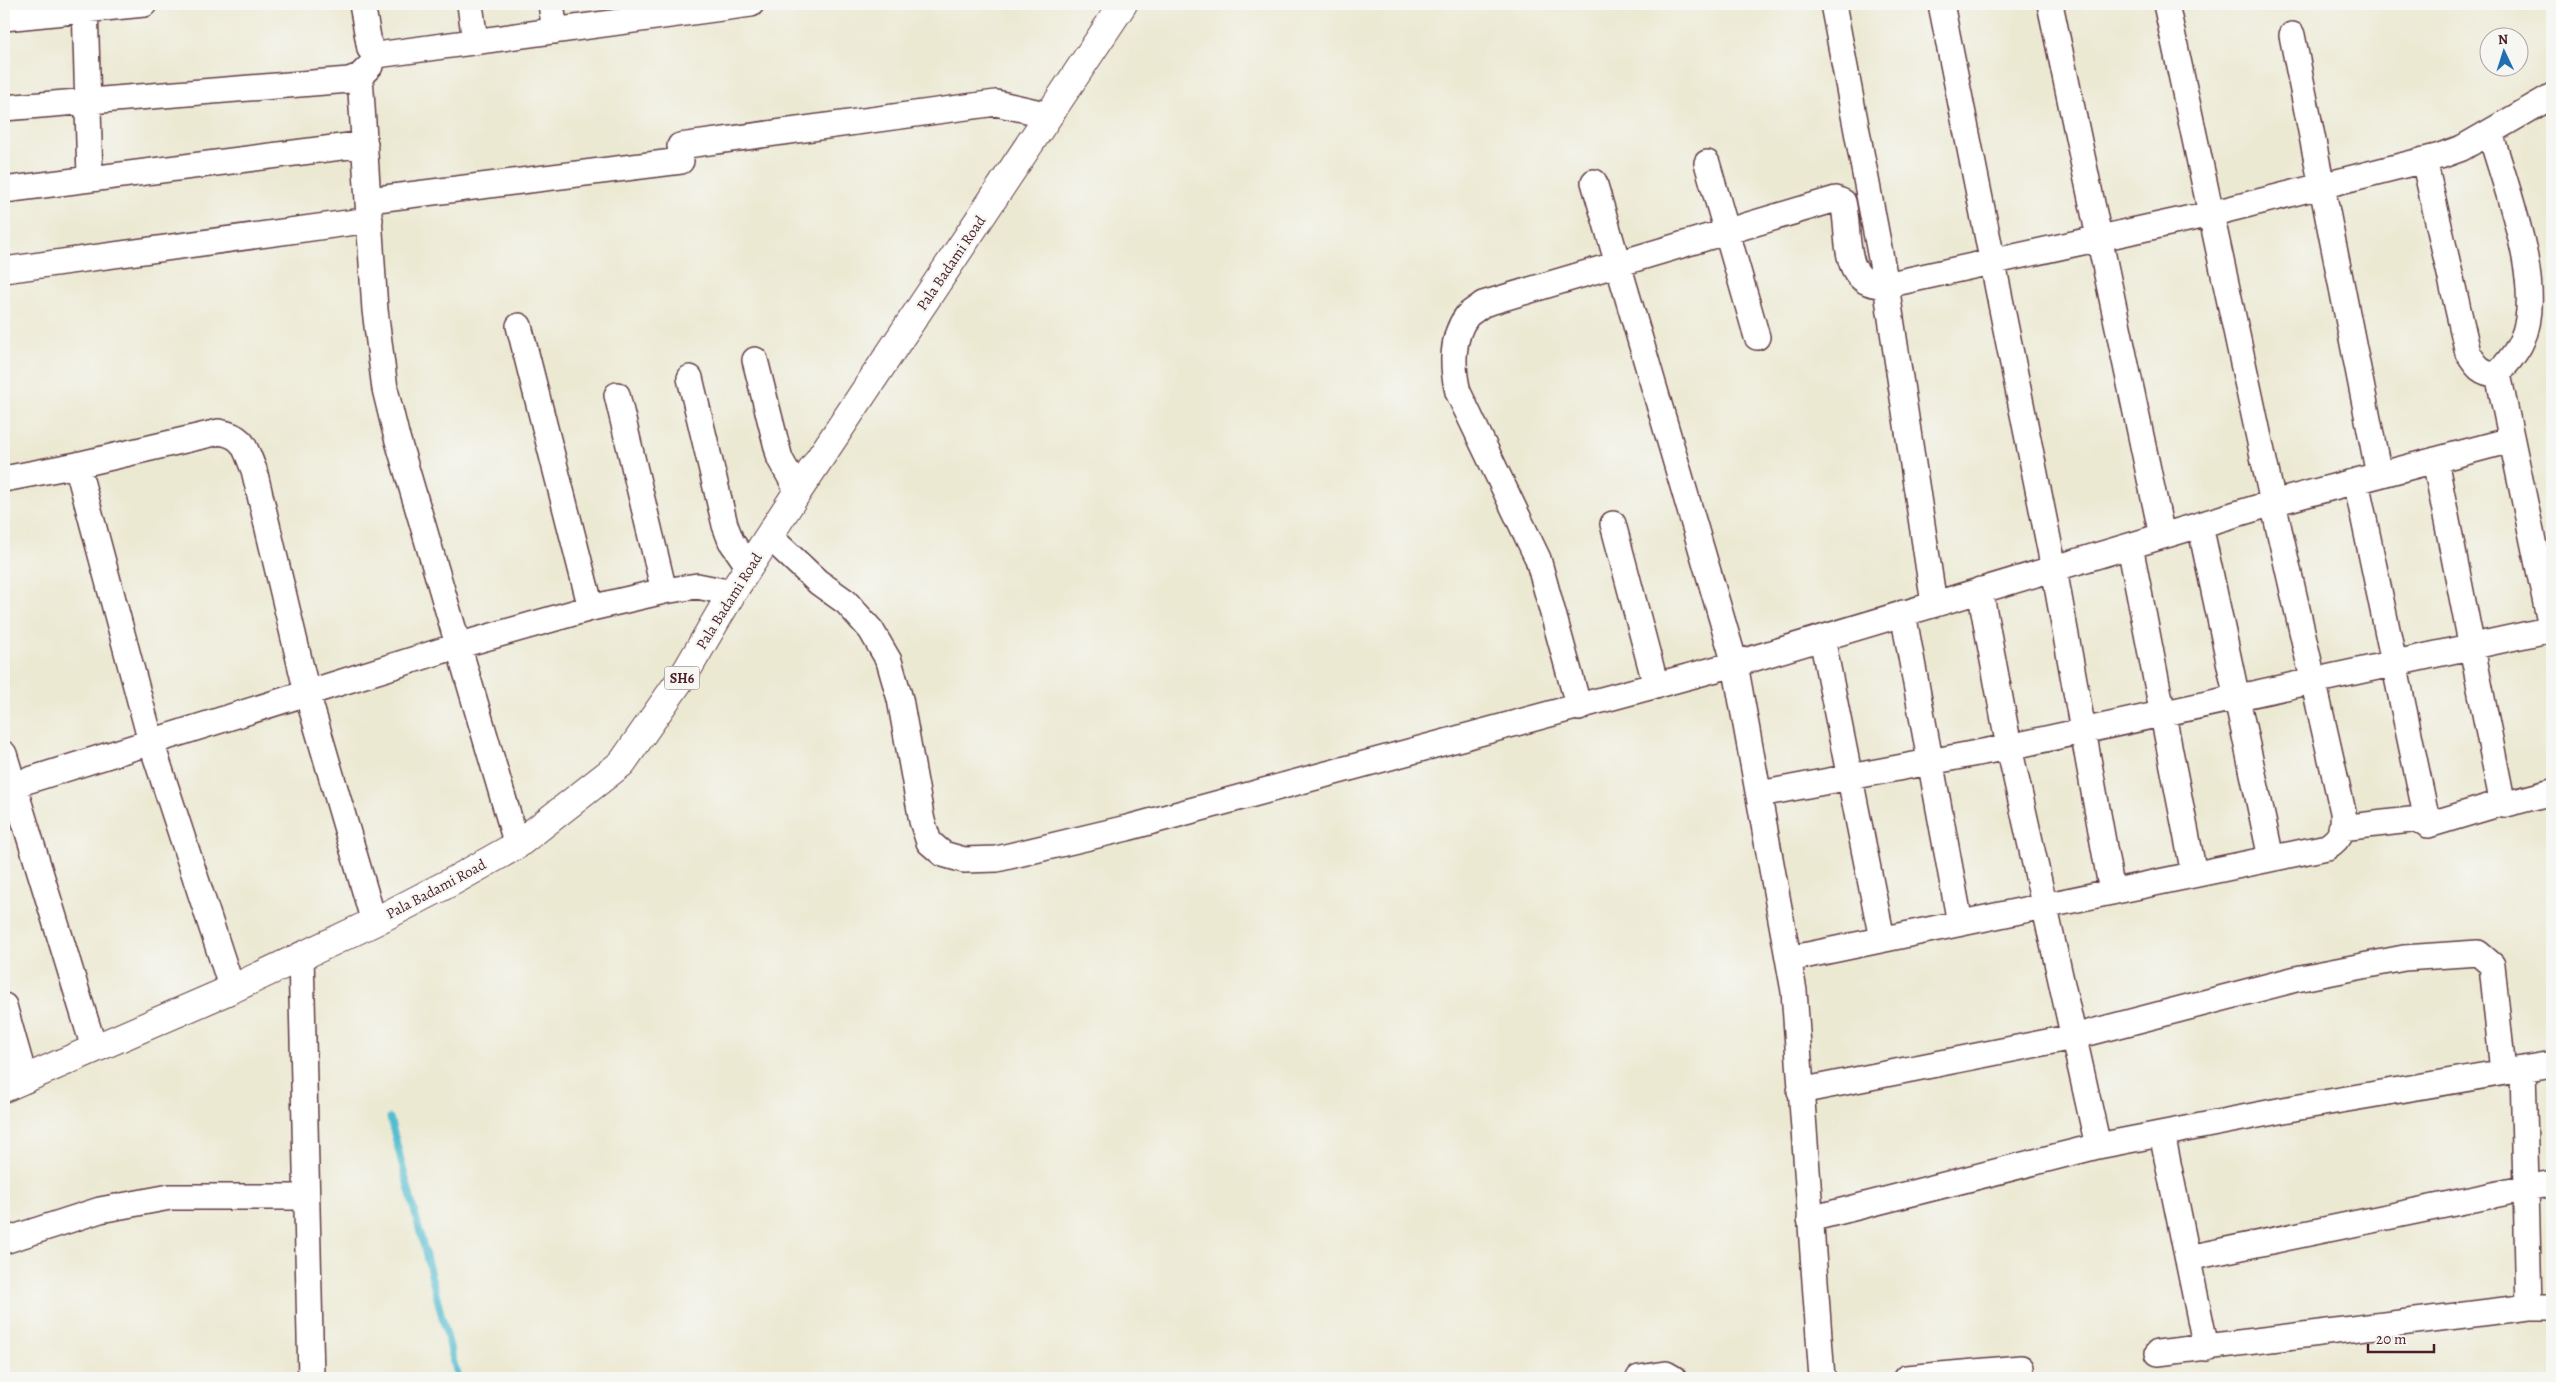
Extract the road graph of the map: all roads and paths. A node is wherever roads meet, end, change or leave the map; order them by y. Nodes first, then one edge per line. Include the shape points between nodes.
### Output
1 (144, 4) edge
2 (362, 4) edge
3 (470, 4) edge
4 (551, 4) edge
5 (751, 4) edge
6 (1123, 4) edge
7 (1833, 4) edge
8 (1941, 4) edge
9 (2050, 4) edge
10 (2166, 4) edge
11 (85, 6) edge
12 (722, 6) edge
13 (633, 12) edge
14 (4, 18) edge
15 (554, 31) junction
16 (2292, 35) dead end
17 (475, 42) junction
18 (377, 55) junction
19 (360, 76) junction
20 (2552, 96) edge
21 (89, 101) junction
22 (4, 108) edge
23 (1049, 114) junction
24 (2490, 132) junction
25 (365, 144) junction
26 (2424, 160) junction
27 (1707, 163) dead end
28 (90, 178) junction
29 (1594, 182) dead end
30 (2321, 186) junction
31 (4, 190) edge
32 (370, 210) junction
33 (2210, 214) junction
34 (1725, 232) junction
35 (2101, 238) junction
36 (1994, 261) junction
37 (1618, 265) junction
38 (4, 270) edge
39 (1886, 285) junction
40 (519, 326) dead end
41 (1757, 337) dead end
42 (755, 360) dead end
43 (2498, 374) junction
44 (690, 378) dead end
45 (617, 395) dead end
46 (2511, 440) junction
47 (2435, 460) junction
48 (77, 466) junction
49 (2367, 478) junction
50 (4, 479) edge
51 (798, 491) junction
52 (2273, 503) junction
53 (1613, 524) dead end
54 (2200, 525) junction
55 (2162, 536) junction
56 (770, 537) junction
57 (2130, 546) junction
58 (749, 567) junction
59 (2054, 569) junction
60 (1980, 590) junction
61 (664, 591) junction
62 (732, 593) junction
63 (1934, 604) junction
64 (591, 608) junction
65 (1903, 613) junction
66 (2552, 630) edge
67 (1822, 638) junction
68 (458, 646) junction
69 (2472, 647) junction
70 (2394, 662) junction
71 (1735, 664) junction
72 (2313, 682) junction
73 (1656, 686) junction
74 (307, 693) junction
75 (2239, 699) junction
76 (1579, 708) junction
77 (2163, 714) junction
78 (2084, 731) junction
79 (151, 742) junction
80 (2009, 747) junction
81 (4, 754) edge
82 (1931, 763) junction
83 (1850, 778) junction
84 (8, 786) edge
85 (2552, 792) edge
86 (1760, 794) junction
87 (2504, 805) junction
88 (2428, 825) junction
89 (2342, 828) junction
90 (517, 846) junction
91 (2271, 858) junction
92 (2194, 874) junction
93 (2112, 892) junction
94 (2044, 906) junction
95 (374, 922) junction
96 (1960, 923) junction
97 (1882, 939) junction
98 (301, 955) junction
99 (1789, 959) junction
100 (232, 988) junction
101 (4, 1006) edge
102 (2074, 1037) junction
103 (94, 1048) junction
104 (2552, 1064) edge
105 (2513, 1070) junction
106 (14, 1084) edge
107 (1800, 1091) junction
108 (2162, 1134) junction
109 (2098, 1146) junction
110 (2552, 1183) edge
111 (2526, 1188) junction
112 (306, 1197) junction
113 (1810, 1219) junction
114 (4, 1241) edge
115 (2188, 1258) junction
116 (2541, 1307) edge
117 (2206, 1348) junction
118 (2158, 1353) dead end
119 (2021, 1368) dead end
120 (311, 1378) edge
121 (1638, 1378) edge
122 (1673, 1378) edge
123 (1822, 1378) edge
124 (1906, 1378) edge

1 - 11 street
2 - 18 street via 370,48
3 - 17 street
4 - 15 street
5 - 12 street
6 - 23 main road, Pala Badami Road / SH6
7 - 39 street
8 - 36 street
9 - 35 street
10 - 33 street
11 - 14 street
11 - 21 street
12 - 13 street
13 - 15 street
15 - 17 street
16 - 30 street
17 - 18 street
18 - 19 street
19 - 21 street via 349,80
19 - 25 street
20 - 24 street
21 - 22 street
21 - 28 street
23 - 32 street via 996,103 680,154
23 - 51 main road, Pala Badami Road / SH6
24 - 26 street via 2462,148
24 - 43 street via 2524,252 2530,312 2523,340
25 - 28 street
25 - 32 street
26 - 30 street
26 - 43 street via 2468,353 2476,367 2486,374
27 - 34 street
28 - 31 street
29 - 37 street
30 - 33 street
30 - 49 street
32 - 38 street
32 - 68 street via 375,310 385,389
33 - 35 street
33 - 52 street
34 - 37 street
34 - 39 street via 1836,199 1843,202 1850,257 1858,277 1867,284
34 - 41 street
35 - 36 street
35 - 55 street
36 - 39 street
36 - 59 street
37 - 71 street
37 - 76 street via 1483,304 1468,316 1459,332 1454,357 1458,392 1538,559
39 - 63 street
40 - 64 street
42 - 51 street via 780,459
43 - 46 street
44 - 58 street via 725,525 731,541
45 - 61 street
46 - 47 street
46 - 66 street
47 - 49 street
47 - 69 street
48 - 50 street
48 - 74 street via 220,432 234,434 243,444 254,470
48 - 79 street
49 - 52 street
49 - 70 street
51 - 56 main road, Pala Badami Road / SH6
52 - 54 street
52 - 72 street
53 - 73 street
54 - 55 street
54 - 75 street
55 - 57 street
56 - 58 main road, Pala Badami Road / SH6
56 - 76 street via 818,582 846,602 871,630 889,661 900,699 922,821 929,842 943,854 964,860 997,859 1127,828
57 - 59 street
57 - 77 street
58 - 62 main road, Pala Badami Road / SH6
59 - 60 street
59 - 78 street
60 - 63 street
60 - 80 street
61 - 62 street via 697,586
61 - 64 street
62 - 90 main road, Pala Badami Road / SH6 via 687,670 622,763
63 - 65 street
64 - 68 street
65 - 67 street
65 - 82 street
66 - 69 street
67 - 71 street
67 - 83 street
68 - 74 street
68 - 90 street
69 - 70 street
69 - 87 street
70 - 72 street
70 - 88 street
71 - 73 street
71 - 86 street
72 - 75 street
72 - 89 street via 2343,812
73 - 76 street
74 - 79 street
74 - 95 street
75 - 77 street
75 - 91 street
77 - 78 street
77 - 92 street
78 - 80 street
78 - 93 street
79 - 84 street
79 - 100 street
80 - 82 street
80 - 94 street
81 - 84 street
82 - 83 street
82 - 96 street
83 - 86 street
83 - 97 street
84 - 103 street
85 - 87 street
86 - 99 street
87 - 88 street
88 - 89 street via 2419,819
89 - 91 street via 2337,840 2328,847
90 - 95 main road, Pala Badami Road / SH6
91 - 92 street
92 - 93 street
93 - 94 street
94 - 96 street
94 - 102 street
95 - 98 main road, Pala Badami Road / SH6
96 - 97 street
97 - 99 street
98 - 100 main road, Pala Badami Road / SH6
98 - 112 street
99 - 107 street
100 - 103 main road, Pala Badami Road / SH6
101 - 106 street
102 - 105 street via 2296,979 2404,958 2478,953 2492,965
102 - 107 street
102 - 109 street
103 - 106 main road, Pala Badami Road / SH6
104 - 105 street
105 - 108 street
105 - 111 street
107 - 113 street
108 - 109 street
108 - 115 street
109 - 113 street
110 - 111 street
111 - 115 street
111 - 116 street
112 - 114 street via 170,1197 132,1203
112 - 120 street
113 - 123 street
115 - 117 street
116 - 117 street
117 - 118 street
119 - 124 street
121 - 122 street via 1666,1374

